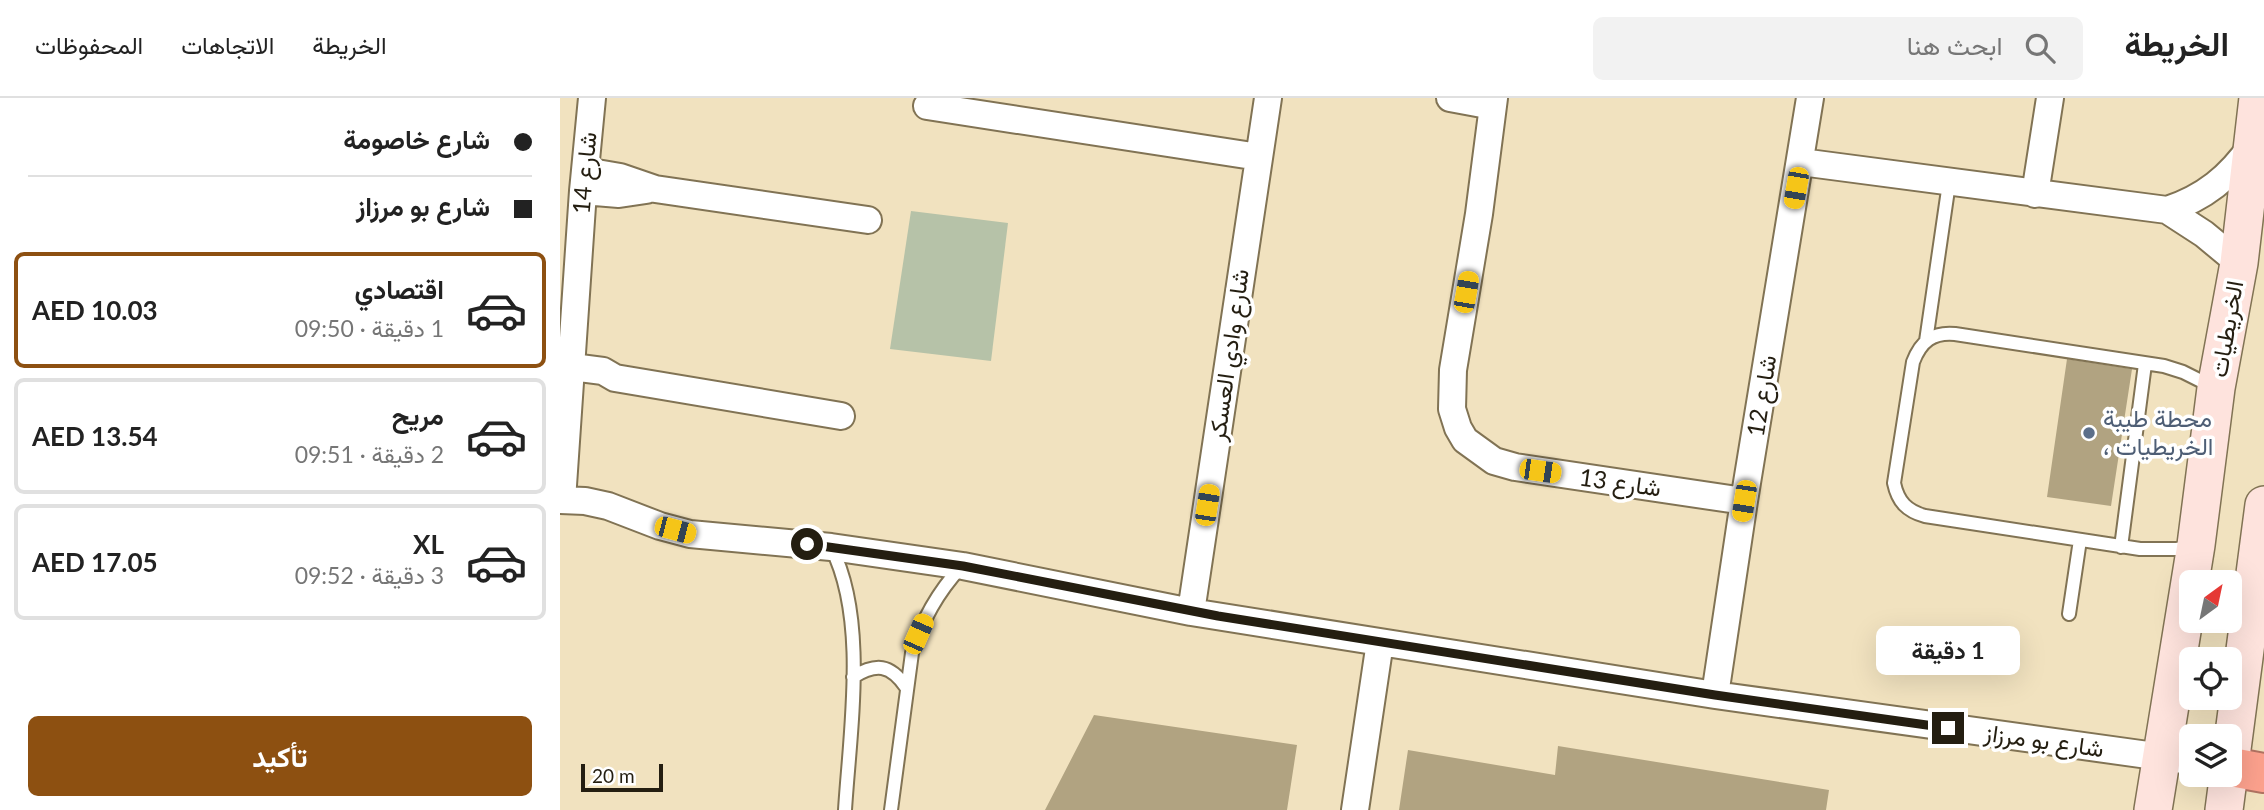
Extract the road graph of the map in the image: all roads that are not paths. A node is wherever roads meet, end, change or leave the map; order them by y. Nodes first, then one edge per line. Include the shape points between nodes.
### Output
1 (592, 98) edge
2 (1268, 98) edge
3 (1450, 98) edge
4 (1810, 98) edge
5 (2050, 98) edge
6 (2258, 98) edge
7 (1494, 102) edge
8 (927, 106) dead end
9 (2253, 143) junction
10 (1259, 157) junction
11 (1801, 162) junction
12 (584, 181) junction
13 (1949, 183) junction
14 (2035, 194) junction
15 (2167, 210) junction
16 (868, 220) dead end
17 (2239, 263) junction
18 (1926, 341) junction
19 (2146, 364) junction
20 (571, 375) junction
21 (2216, 388) junction
22 (841, 416) dead end
23 (561, 500) edge
24 (1744, 501) junction
25 (2264, 505) edge
26 (2080, 540) junction
27 (2196, 545) junction
28 (831, 547) junction
29 (2121, 547) junction
30 (963, 566) junction
31 (1191, 612) junction
32 (2069, 614) dead end
33 (1380, 642) junction
34 (853, 677) junction
35 (906, 687) junction
36 (1715, 695) junction
37 (2242, 758) edge
38 (2176, 759) edge
39 (2234, 787) edge
40 (845, 810) edge
41 (891, 810) edge
42 (1355, 810) edge
43 (2153, 810) edge
44 (2224, 810) edge

1 - 12 street, شارع 14
2 - 10 street, شارع وادي العسكر
3 - 7 street, شارع 13
4 - 11 street, شارع 12
5 - 14 street
6 - 9 main road, الخريطيات
7 - 24 street, شارع 13 via 1454,370 1452,409 1465,440 1494,461 1515,467
8 - 10 street
9 - 15 street via 2217,185
9 - 17 main road, الخريطيات
10 - 31 street, شارع وادي العسكر
11 - 13 street, الخريطيات
11 - 24 street, شارع 12
12 - 16 street via 619,194 655,188
12 - 20 street, شارع 14
13 - 14 street, الخريطيات
13 - 18 lane
14 - 15 street, الخريطيات
15 - 17 street, الخريطيات
17 - 21 main road, الخريطيات
18 - 19 lane via 1935,335 1955,334
18 - 26 lane via 1913,362 1894,483 1904,506 1925,516
19 - 21 lane via 2183,372
19 - 29 lane
20 - 22 street via 602,383 615,378
20 - 23 street, شارع 14
21 - 27 main road, الخريطيات
23 - 28 street, شارع بو مرزاز via 608,506 690,534
24 - 36 street, شارع 12
25 - 37 main road
26 - 29 lane
26 - 32 lane
27 - 29 lane via 2158,550
27 - 38 main road, الخريطيات
28 - 30 street, شارع بو مرزاز
28 - 34 lane via 841,566 851,611
30 - 31 street, شارع بو مرزاز
30 - 35 lane via 926,615
31 - 33 street, شارع بو مرزاز
33 - 36 street, شارع بو مرزاز
33 - 42 street
34 - 35 lane via 882,667 897,674
34 - 40 lane
35 - 41 lane
36 - 38 street, شارع بو مرزاز
38 - 43 main road, الخريطيات
39 - 44 main road

